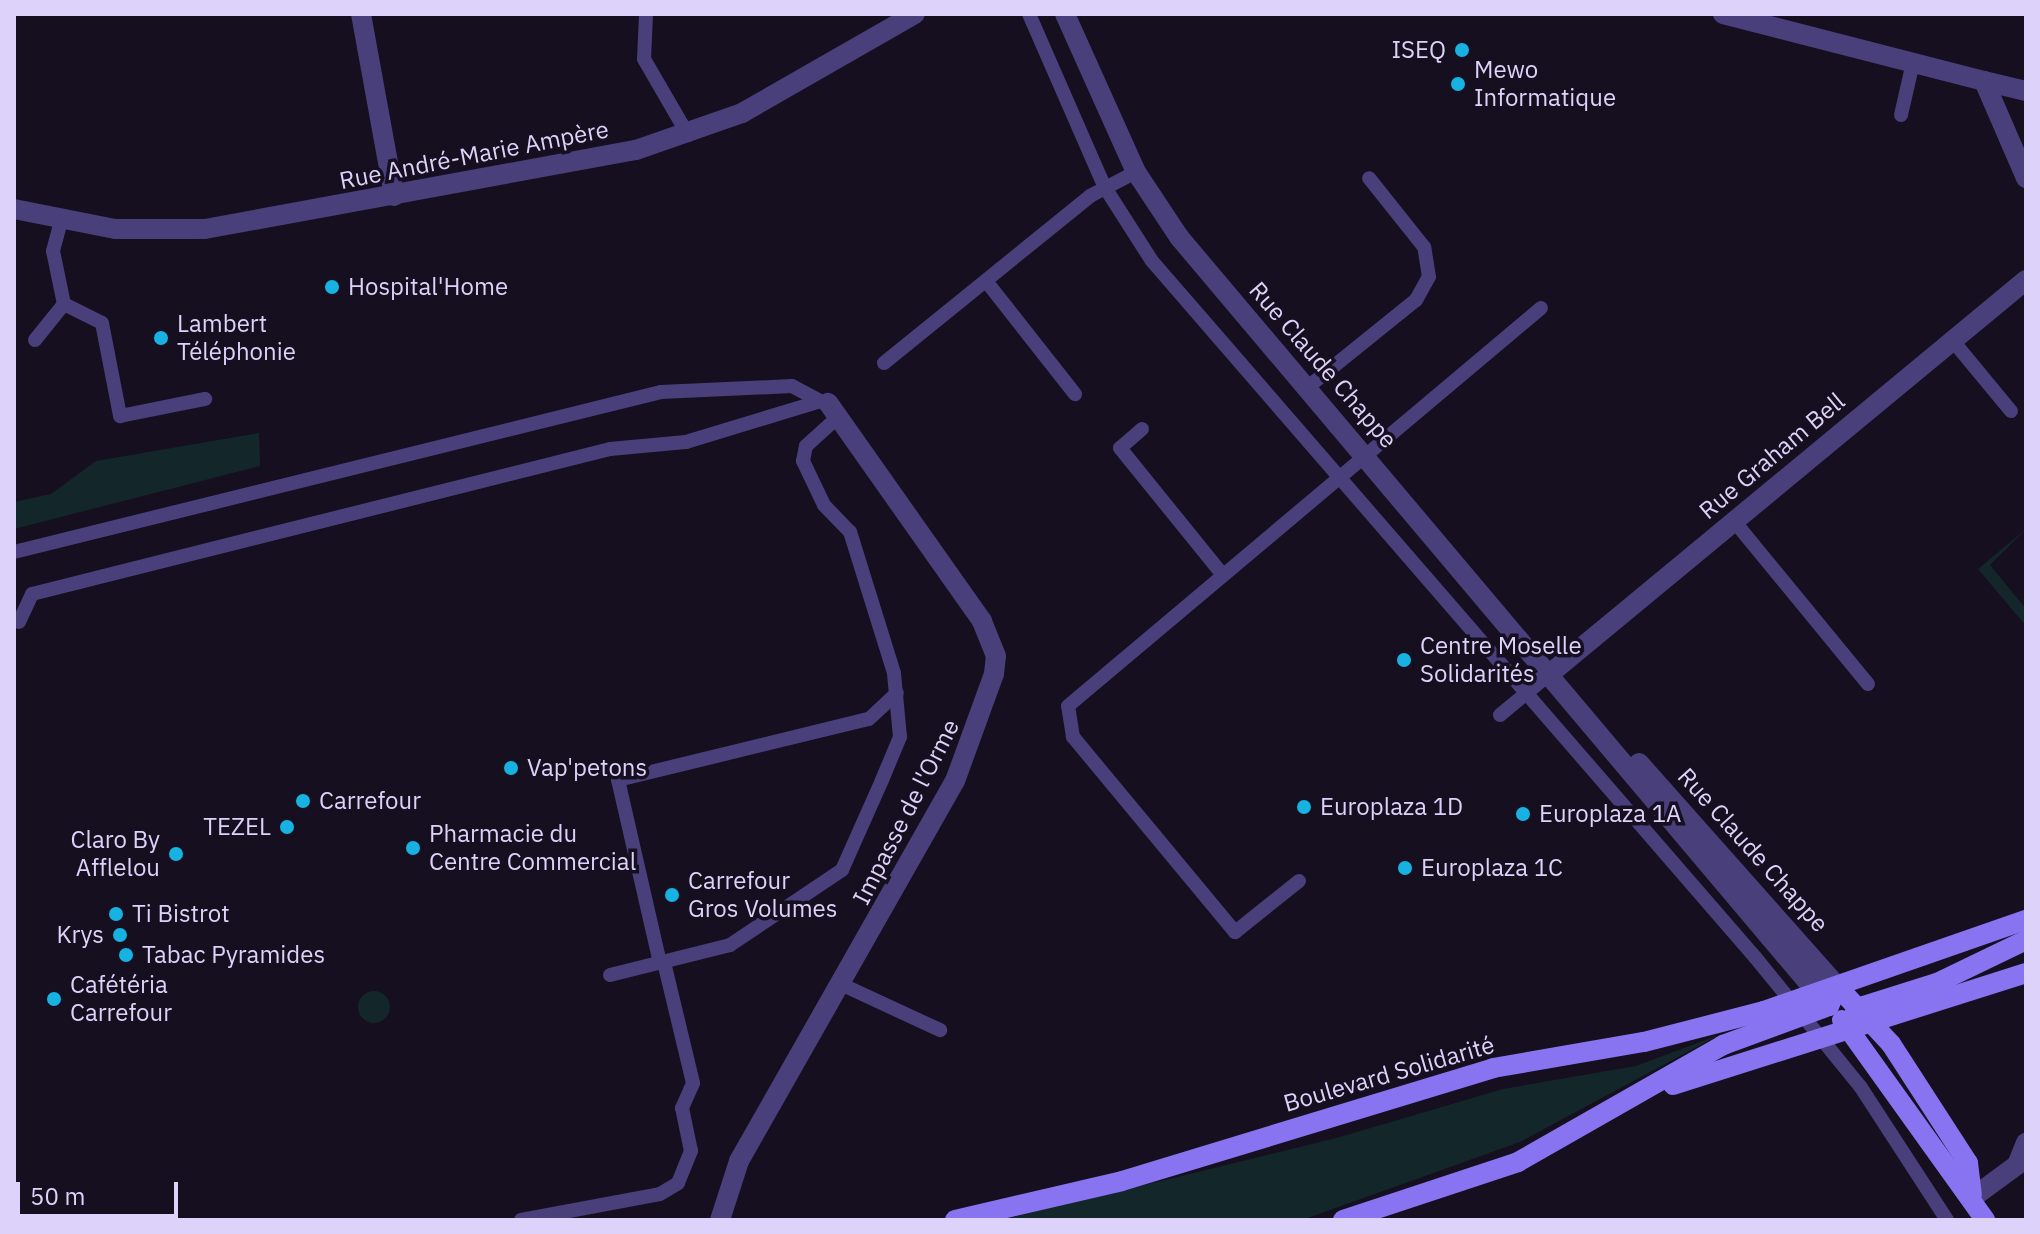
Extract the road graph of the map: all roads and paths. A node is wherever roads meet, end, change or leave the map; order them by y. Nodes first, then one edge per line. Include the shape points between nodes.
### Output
1 (361, 14) edge
2 (646, 14) edge
3 (915, 14) edge
4 (1029, 14) edge
5 (1065, 14) edge
6 (1723, 14) edge
7 (1913, 62) junction
8 (1984, 81) junction
9 (2026, 91) edge
10 (1901, 115) dead end
11 (688, 135) junction
12 (1136, 172) junction
13 (1369, 178) dead end
14 (2026, 178) edge
15 (1104, 186) junction
16 (394, 196) junction
17 (14, 209) edge
18 (61, 221) junction
19 (2026, 280) edge
20 (986, 281) junction
21 (64, 304) junction
22 (1541, 308) dead end
23 (35, 340) dead end
24 (1953, 341) junction
25 (884, 363) dead end
26 (1308, 387) junction
27 (1075, 394) dead end
28 (205, 399) dead end
29 (828, 408) junction
30 (2011, 411) dead end
31 (1142, 429) dead end
32 (1365, 454) junction
33 (1340, 475) junction
34 (1734, 521) junction
35 (14, 552) edge
36 (1228, 570) junction
37 (19, 622) dead end
38 (1552, 672) junction
39 (1868, 684) dead end
40 (897, 693) junction
41 (1526, 694) junction
42 (1500, 715) dead end
43 (1590, 718) junction
44 (1299, 881) dead end
45 (2026, 920) edge
46 (2026, 940) edge
47 (662, 962) junction
48 (2026, 973) edge
49 (610, 975) dead end
50 (845, 986) junction
51 (1838, 987) junction
52 (1823, 999) junction
53 (1797, 1008) junction
54 (1863, 1014) junction
55 (1848, 1028) junction
56 (940, 1030) dead end
57 (1819, 1037) junction
58 (1643, 1096) junction
59 (2026, 1143) edge
60 (2022, 1166) edge
61 (1972, 1198) junction
62 (723, 1216) edge
63 (561, 1218) edge
64 (521, 1220) edge
65 (955, 1220) edge
66 (1343, 1220) edge
67 (1947, 1220) edge
68 (1985, 1220) edge

1 - 16 street
2 - 11 lane via 644,59
3 - 11 street, Rue André-Marie Ampère via 771,98
4 - 15 lane
5 - 12 street, Rue Claude Chappe
6 - 7 street
7 - 8 street
7 - 10 lane
8 - 9 street
8 - 14 street via 2000,107
11 - 16 street, Rue André-Marie Ampère
12 - 15 lane
12 - 26 street, Rue Claude Chappe via 1179,237
13 - 26 lane via 1424,247 1429,277 1416,300
15 - 20 lane
15 - 33 lane via 1152,261
16 - 18 street, Rue André-Marie Ampère via 205,229
17 - 18 street, Rue André-Marie Ampère
18 - 21 lane via 53,251
19 - 24 street, Rue Graham Bell
20 - 25 lane
20 - 27 lane
21 - 23 lane
21 - 28 lane via 102,323 120,416
22 - 32 lane
24 - 30 lane
24 - 34 street, Rue Graham Bell
26 - 32 street, Rue Claude Chappe
29 - 35 lane via 792,386 661,392
29 - 37 lane via 686,442 597,452 32,594
29 - 40 lane via 803,461 824,505 850,532
29 - 50 street, Impasse de l'Orme via 982,621 996,656 973,746
31 - 36 lane via 1120,448
32 - 33 lane
32 - 38 street, Rue Claude Chappe
33 - 36 lane
33 - 41 lane
34 - 38 street, Rue Graham Bell
34 - 39 lane
36 - 44 lane via 1068,706 1073,737 1235,932
38 - 41 lane
38 - 43 street, Rue Claude Chappe
40 - 47 lane via 900,737 842,870 730,945
40 - 47 lane via 869,719 618,780
41 - 42 lane
41 - 53 lane
43 - 51 street, Rue Claude Chappe via 1704,830
43 - 52 street, Rue Claude Chappe
45 - 51 main road, Boulevard Solidarité
46 - 54 main road, Boulevard Solidarité
47 - 49 lane
47 - 63 lane via 693,1083 682,1108 691,1151 678,1183 660,1194
48 - 54 main road, Boulevard Solidarité
50 - 56 lane
50 - 62 street, Impasse de l'Orme via 739,1161
51 - 52 main road, Boulevard Solidarité
51 - 54 main road
52 - 53 main road, Boulevard Solidarité
52 - 55 main road
53 - 57 lane
53 - 58 main road, Boulevard Solidarité via 1723,1045
53 - 65 main road, Boulevard Solidarité via 1493,1068 1122,1181
54 - 55 main road, Boulevard Solidarité
54 - 61 main road via 1968,1163
55 - 57 main road, Boulevard Solidarité
55 - 61 main road
57 - 58 main road, Boulevard Solidarité
57 - 67 lane
58 - 66 main road, Boulevard Solidarité via 1518,1162
59 - 60 street
60 - 61 street
61 - 68 main road
63 - 64 lane

